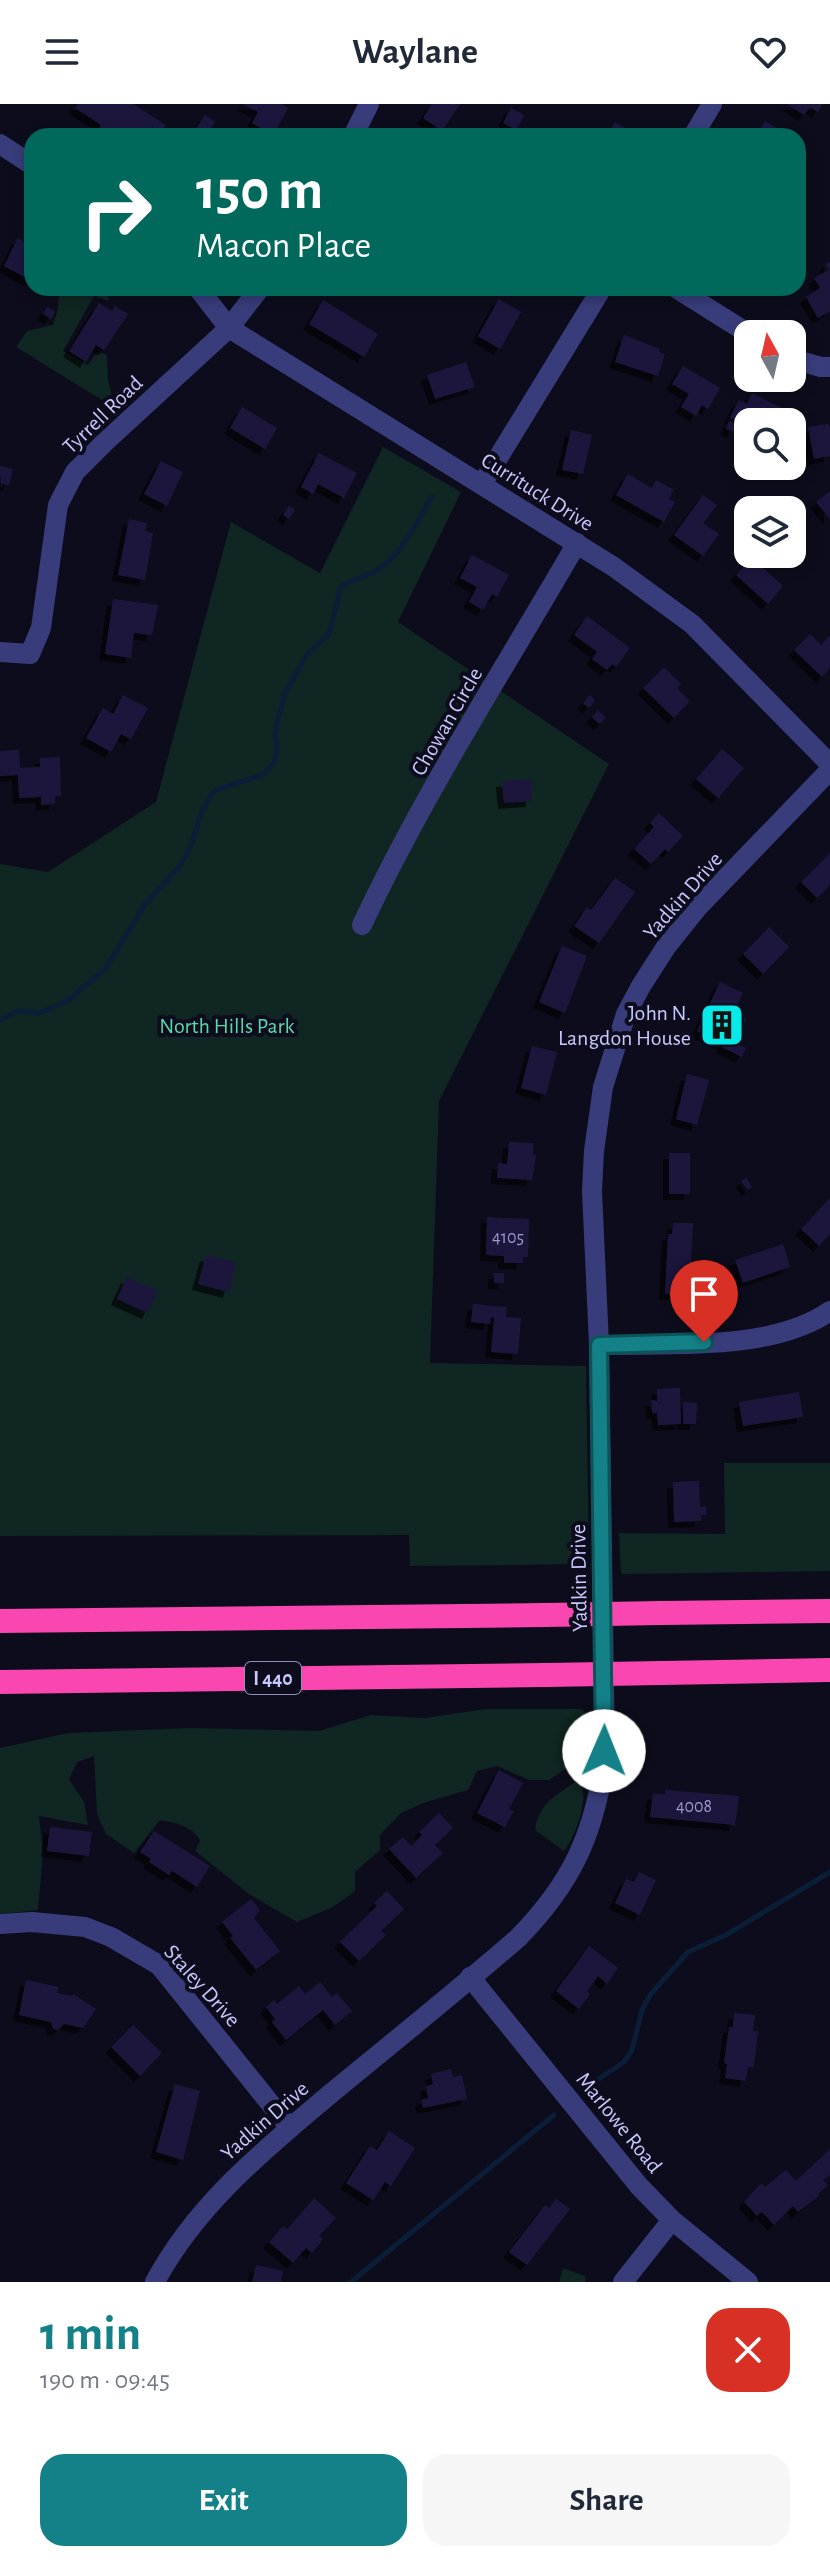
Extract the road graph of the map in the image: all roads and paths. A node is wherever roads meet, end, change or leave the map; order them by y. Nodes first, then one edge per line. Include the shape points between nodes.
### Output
1 (369, 104) edge
2 (712, 104) edge
3 (357, 128) edge
4 (698, 128) edge
5 (0, 144) edge
6 (24, 160) edge
7 (204, 296) edge
8 (254, 296) edge
9 (597, 296) edge
10 (689, 296) edge
11 (734, 325) edge
12 (229, 328) junction
13 (806, 363) edge
14 (830, 367) edge
15 (482, 484) junction
16 (577, 543) junction
17 (0, 652) edge
18 (830, 767) edge
19 (362, 925) dead end
20 (830, 1311) edge
21 (599, 1345) junction
22 (830, 1611) edge
23 (0, 1621) edge
24 (830, 1670) edge
25 (0, 1682) edge
26 (0, 1924) edge
27 (470, 1977) junction
28 (290, 2128) junction
29 (672, 2220) junction
30 (155, 2282) edge
31 (623, 2282) edge
32 (748, 2282) edge

1 - 3 street
2 - 4 street
5 - 6 street
7 - 12 street, Currituck Drive
8 - 12 street, Tyrrell Road
9 - 15 street
10 - 11 street
12 - 15 street, Currituck Drive
12 - 17 street, Tyrrell Road via 75,472 58,505 41,628 30,654
13 - 14 street
15 - 16 street, Currituck Drive
16 - 18 street, Currituck Drive via 692,624
16 - 19 street, Chowan Circle via 382,881
18 - 21 street, Yadkin Drive via 679,929 626,1014 603,1087 594,1151
20 - 21 street via 805,1325 760,1338
21 - 27 street, Yadkin Drive via 605,1714 601,1790 575,1865 554,1896 518,1938
22 - 23 highway, bridge
24 - 25 highway, I 440, bridge
26 - 28 street, Staley Drive via 85,1927 159,1965
27 - 28 street, Yadkin Drive
27 - 29 street, Marlowe Road
28 - 30 street, Yadkin Drive via 202,2212
29 - 31 street
29 - 32 street, Marlowe Road

